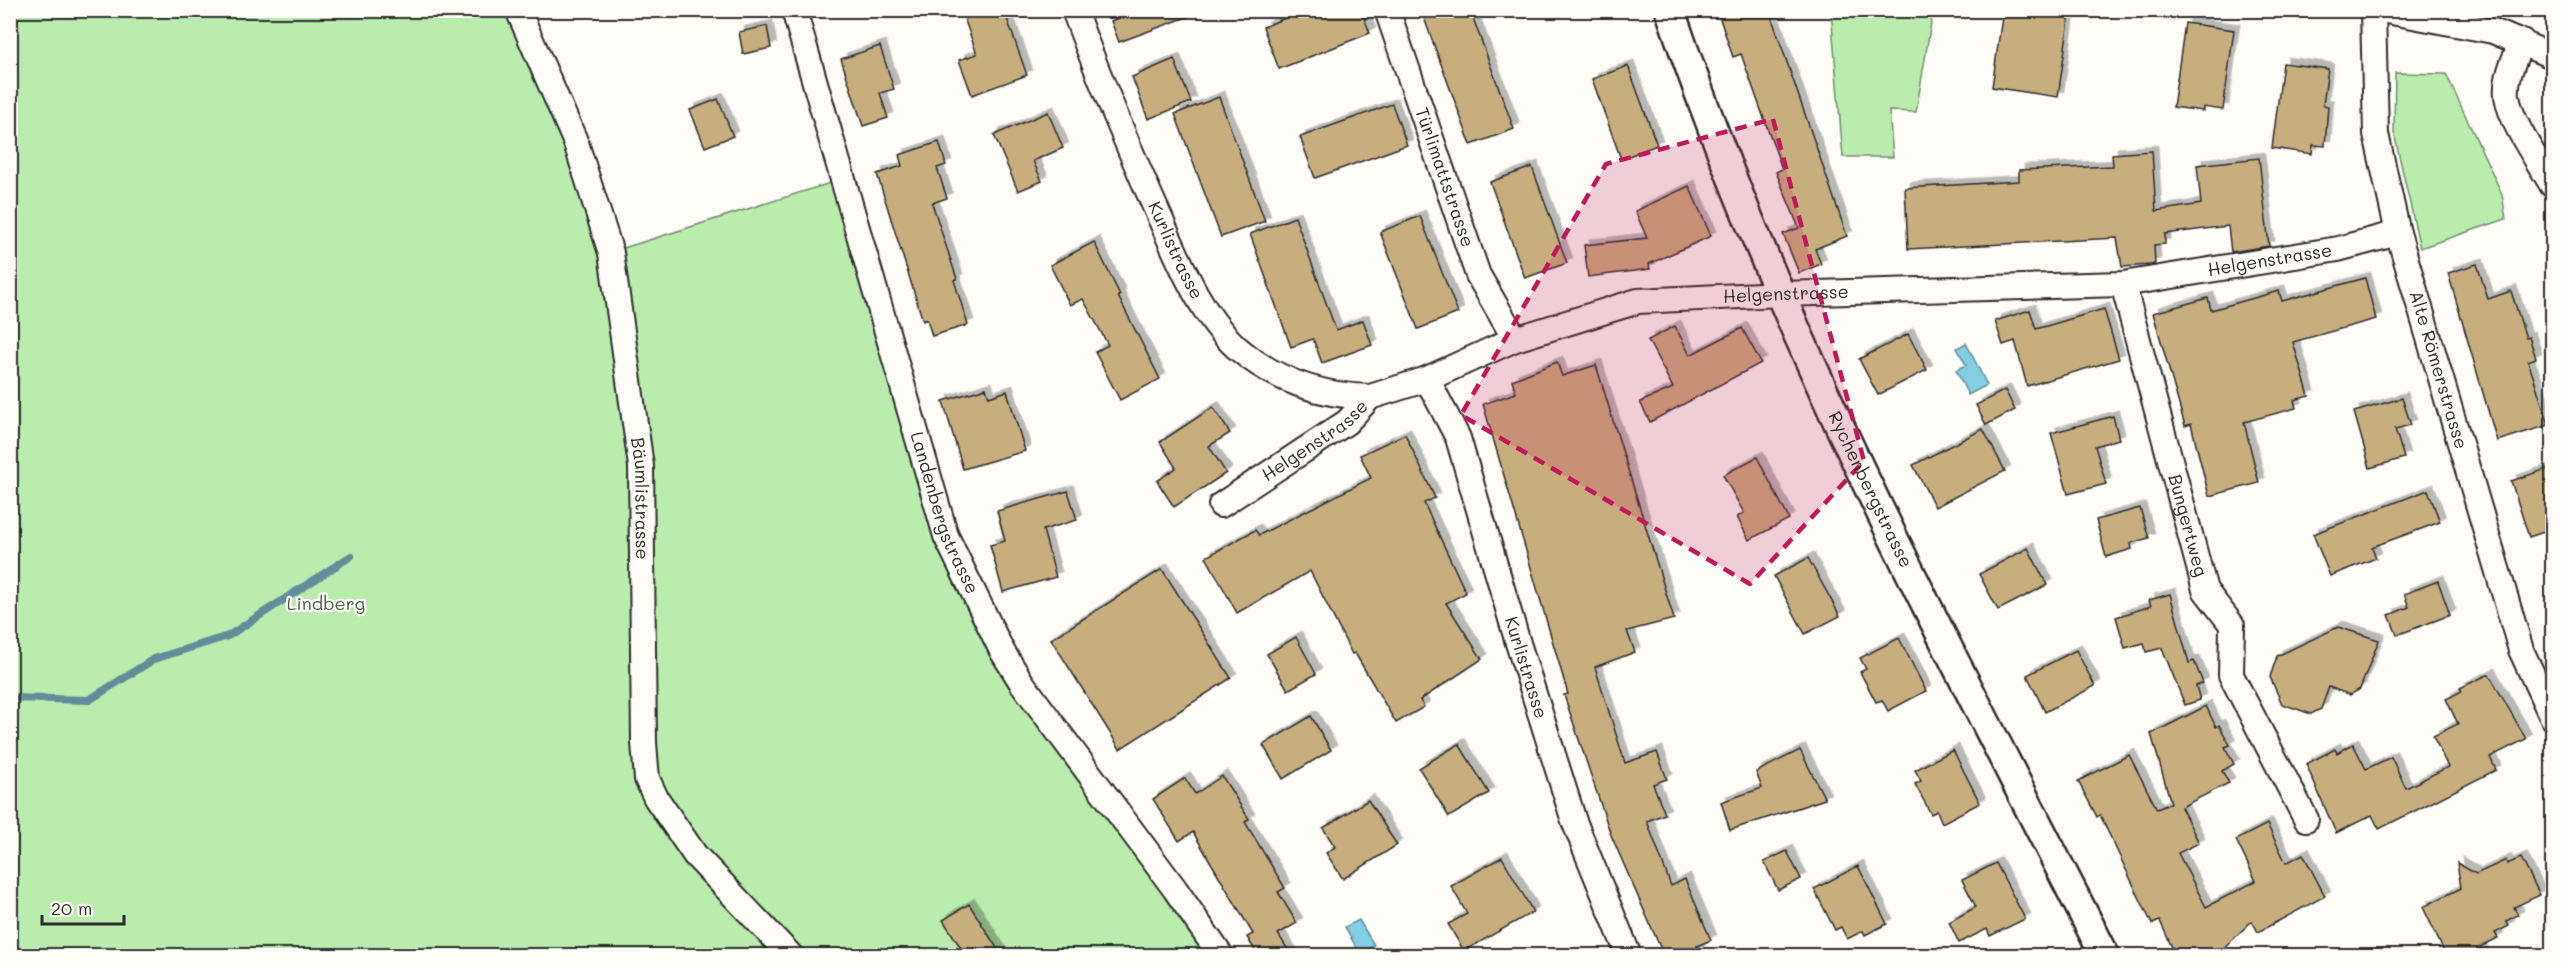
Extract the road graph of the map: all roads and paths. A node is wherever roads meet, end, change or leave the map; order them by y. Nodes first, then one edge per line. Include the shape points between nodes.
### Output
1 (518, 10) edge
2 (794, 10) edge
3 (1074, 10) edge
4 (1387, 10) edge
5 (1670, 10) edge
6 (2373, 10) edge
7 (2381, 10) edge
8 (2441, 15) edge
9 (2522, 41) junction
10 (2553, 56) edge
11 (2553, 185) edge
12 (2398, 233) junction
13 (2123, 284) junction
14 (1781, 294) junction
15 (1515, 339) junction
16 (1427, 379) junction
17 (1370, 397) junction
18 (1221, 505) dead end
19 (2553, 717) edge
20 (2306, 819) dead end
21 (791, 956) edge
22 (1221, 956) edge
23 (1629, 956) edge
24 (2105, 956) edge

1 - 21 street, Bäumlistrasse via 576,143 611,253 641,466 647,779 695,855
2 - 22 street, Landenbergstrasse via 946,536 1002,651 1022,683
3 - 17 street, Kurlistrasse via 1104,91 1206,311 1235,346 1264,367 1336,396
4 - 15 street, Türlimattstrasse via 1478,275
5 - 14 street, Rychenbergstrasse via 1699,96
6 - 12 street, Alte Römerstrasse via 2376,134
7 - 8 street
8 - 9 street
9 - 10 street
9 - 11 street via 2509,74 2507,95 2514,117
12 - 13 street, Helgenstrasse via 2338,249
12 - 19 street, Alte Römerstrasse via 2521,650
13 - 14 street, Helgenstrasse
13 - 20 street, Bungertweg via 2205,590 2232,625 2231,675
14 - 15 street, Helgenstrasse via 1638,302
14 - 24 street, Rychenbergstrasse via 1860,469
15 - 16 street, Helgenstrasse
16 - 17 street, Helgenstrasse
16 - 23 street, Kurlistrasse via 1458,438 1574,821
17 - 18 street, Helgenstrasse via 1347,422

